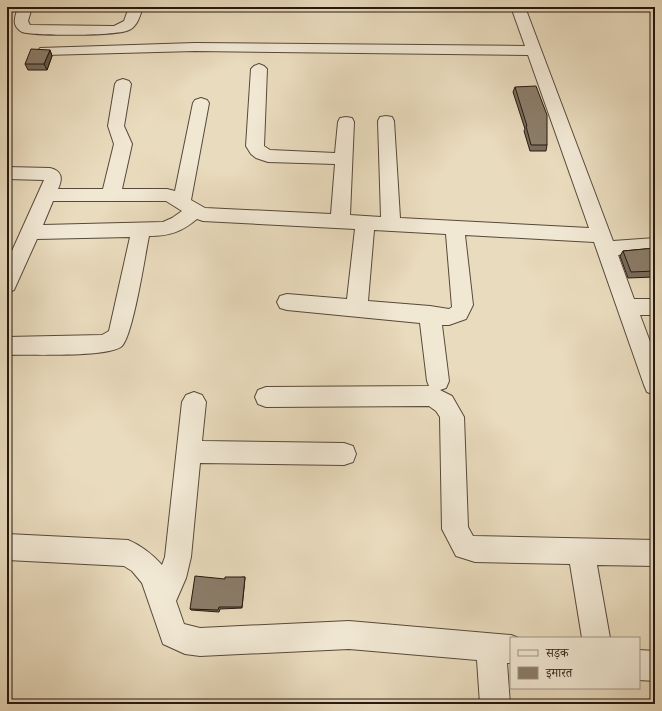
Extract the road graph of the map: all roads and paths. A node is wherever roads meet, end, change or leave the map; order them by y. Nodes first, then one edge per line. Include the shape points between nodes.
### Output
1 (25, 7) edge
2 (136, 7) edge
3 (518, 7) edge
4 (45, 51) edge
5 (535, 51) junction
6 (259, 69) dead end
7 (123, 84) dead end
8 (200, 103) dead end
9 (386, 121) dead end
10 (346, 122) dead end
11 (344, 159) junction
12 (7, 173) edge
13 (46, 195) junction
14 (111, 195) junction
15 (188, 206) junction
16 (340, 222) junction
17 (365, 223) junction
18 (391, 224) junction
19 (455, 228) junction
20 (141, 229) junction
21 (30, 232) junction
22 (604, 242) junction
23 (655, 245) edge
24 (7, 285) edge
25 (287, 302) dead end
26 (628, 307) junction
27 (655, 307) edge
28 (357, 308) junction
29 (430, 314) junction
30 (7, 346) edge
31 (651, 363) edge
32 (438, 381) dead end
33 (655, 385) edge
34 (266, 397) dead end
35 (194, 402) dead end
36 (189, 452) junction
37 (344, 454) dead end
38 (7, 547) edge
39 (581, 552) junction
40 (655, 553) edge
41 (162, 601) junction
42 (596, 637) edge
43 (501, 648) edge
44 (640, 665) edge
45 (655, 666) edge
46 (495, 704) edge

1 - 2 street via 21,21 22,26 27,29 114,30 130,24
3 - 5 street
4 - 5 street via 203,47
5 - 22 street
6 - 11 street via 255,146 257,150 268,156
7 - 14 street via 116,126 123,144
8 - 15 street
9 - 18 street
10 - 11 street
11 - 16 street
12 - 13 street via 50,174 53,181
13 - 14 street
13 - 21 street
14 - 15 street via 167,195 176,197
15 - 16 street via 203,214
15 - 20 street via 173,226 165,229
16 - 17 street
17 - 18 street
17 - 28 street
18 - 19 street
19 - 22 street
19 - 29 street via 462,311 450,317
20 - 21 street
20 - 30 street via 116,338 110,343 102,344
21 - 24 street
22 - 23 street
22 - 26 street
25 - 28 street
26 - 27 street
26 - 31 street
28 - 29 street
29 - 32 street
31 - 33 street
34 - 39 street via 430,396 440,399 452,418 455,529 465,547
35 - 36 street
36 - 37 street
36 - 41 street via 178,557
38 - 41 street via 128,553 153,575
39 - 40 street
39 - 42 street
41 - 43 street via 173,634 185,640 200,642 349,635
43 - 46 street
44 - 45 street

